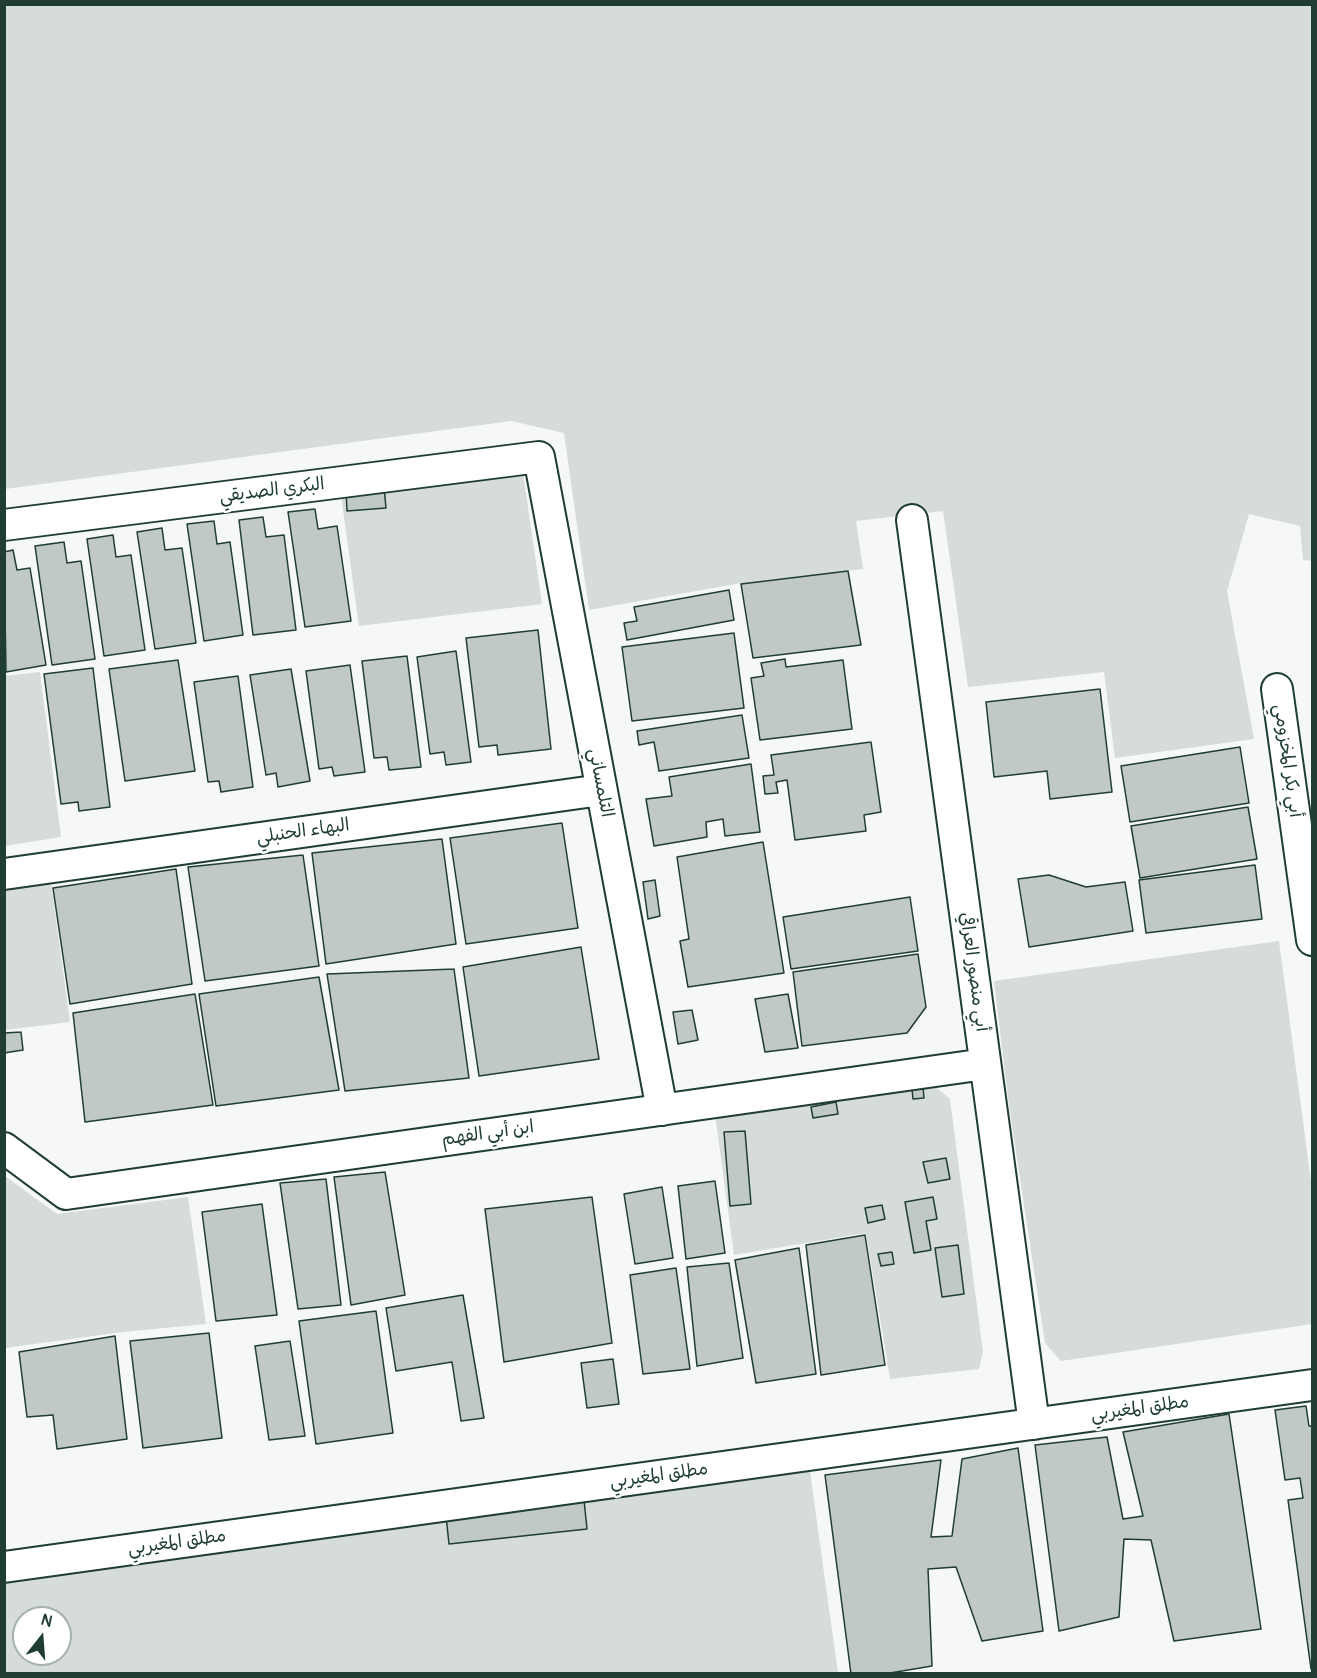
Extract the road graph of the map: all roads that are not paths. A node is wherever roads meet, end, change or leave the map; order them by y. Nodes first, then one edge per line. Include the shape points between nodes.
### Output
1 (539, 457) joint
2 (912, 520) dead end
3 (4, 525) edge
4 (1277, 689) dead end
5 (601, 790) junction
6 (4, 874) edge
7 (1312, 940) edge
8 (985, 1064) junction
9 (662, 1110) junction
10 (4, 1148) edge
11 (1312, 1385) edge
12 (1034, 1424) junction
13 (4, 1567) edge

1 - 3 street, البكري الصديقي
1 - 5 street, التلمساني
2 - 8 street, أبي منصور العراقي
4 - 7 street, أبي بكر المخزومي
5 - 6 street, البهاء الحنبلي
5 - 9 street, التلمساني
8 - 9 street, ابن أبي الفهم
8 - 12 street, أبي منصور العراقي
9 - 10 street, ابن أبي الفهم via 66,1194
11 - 12 street, مطلق المغيربي
12 - 13 street, مطلق المغيربي

